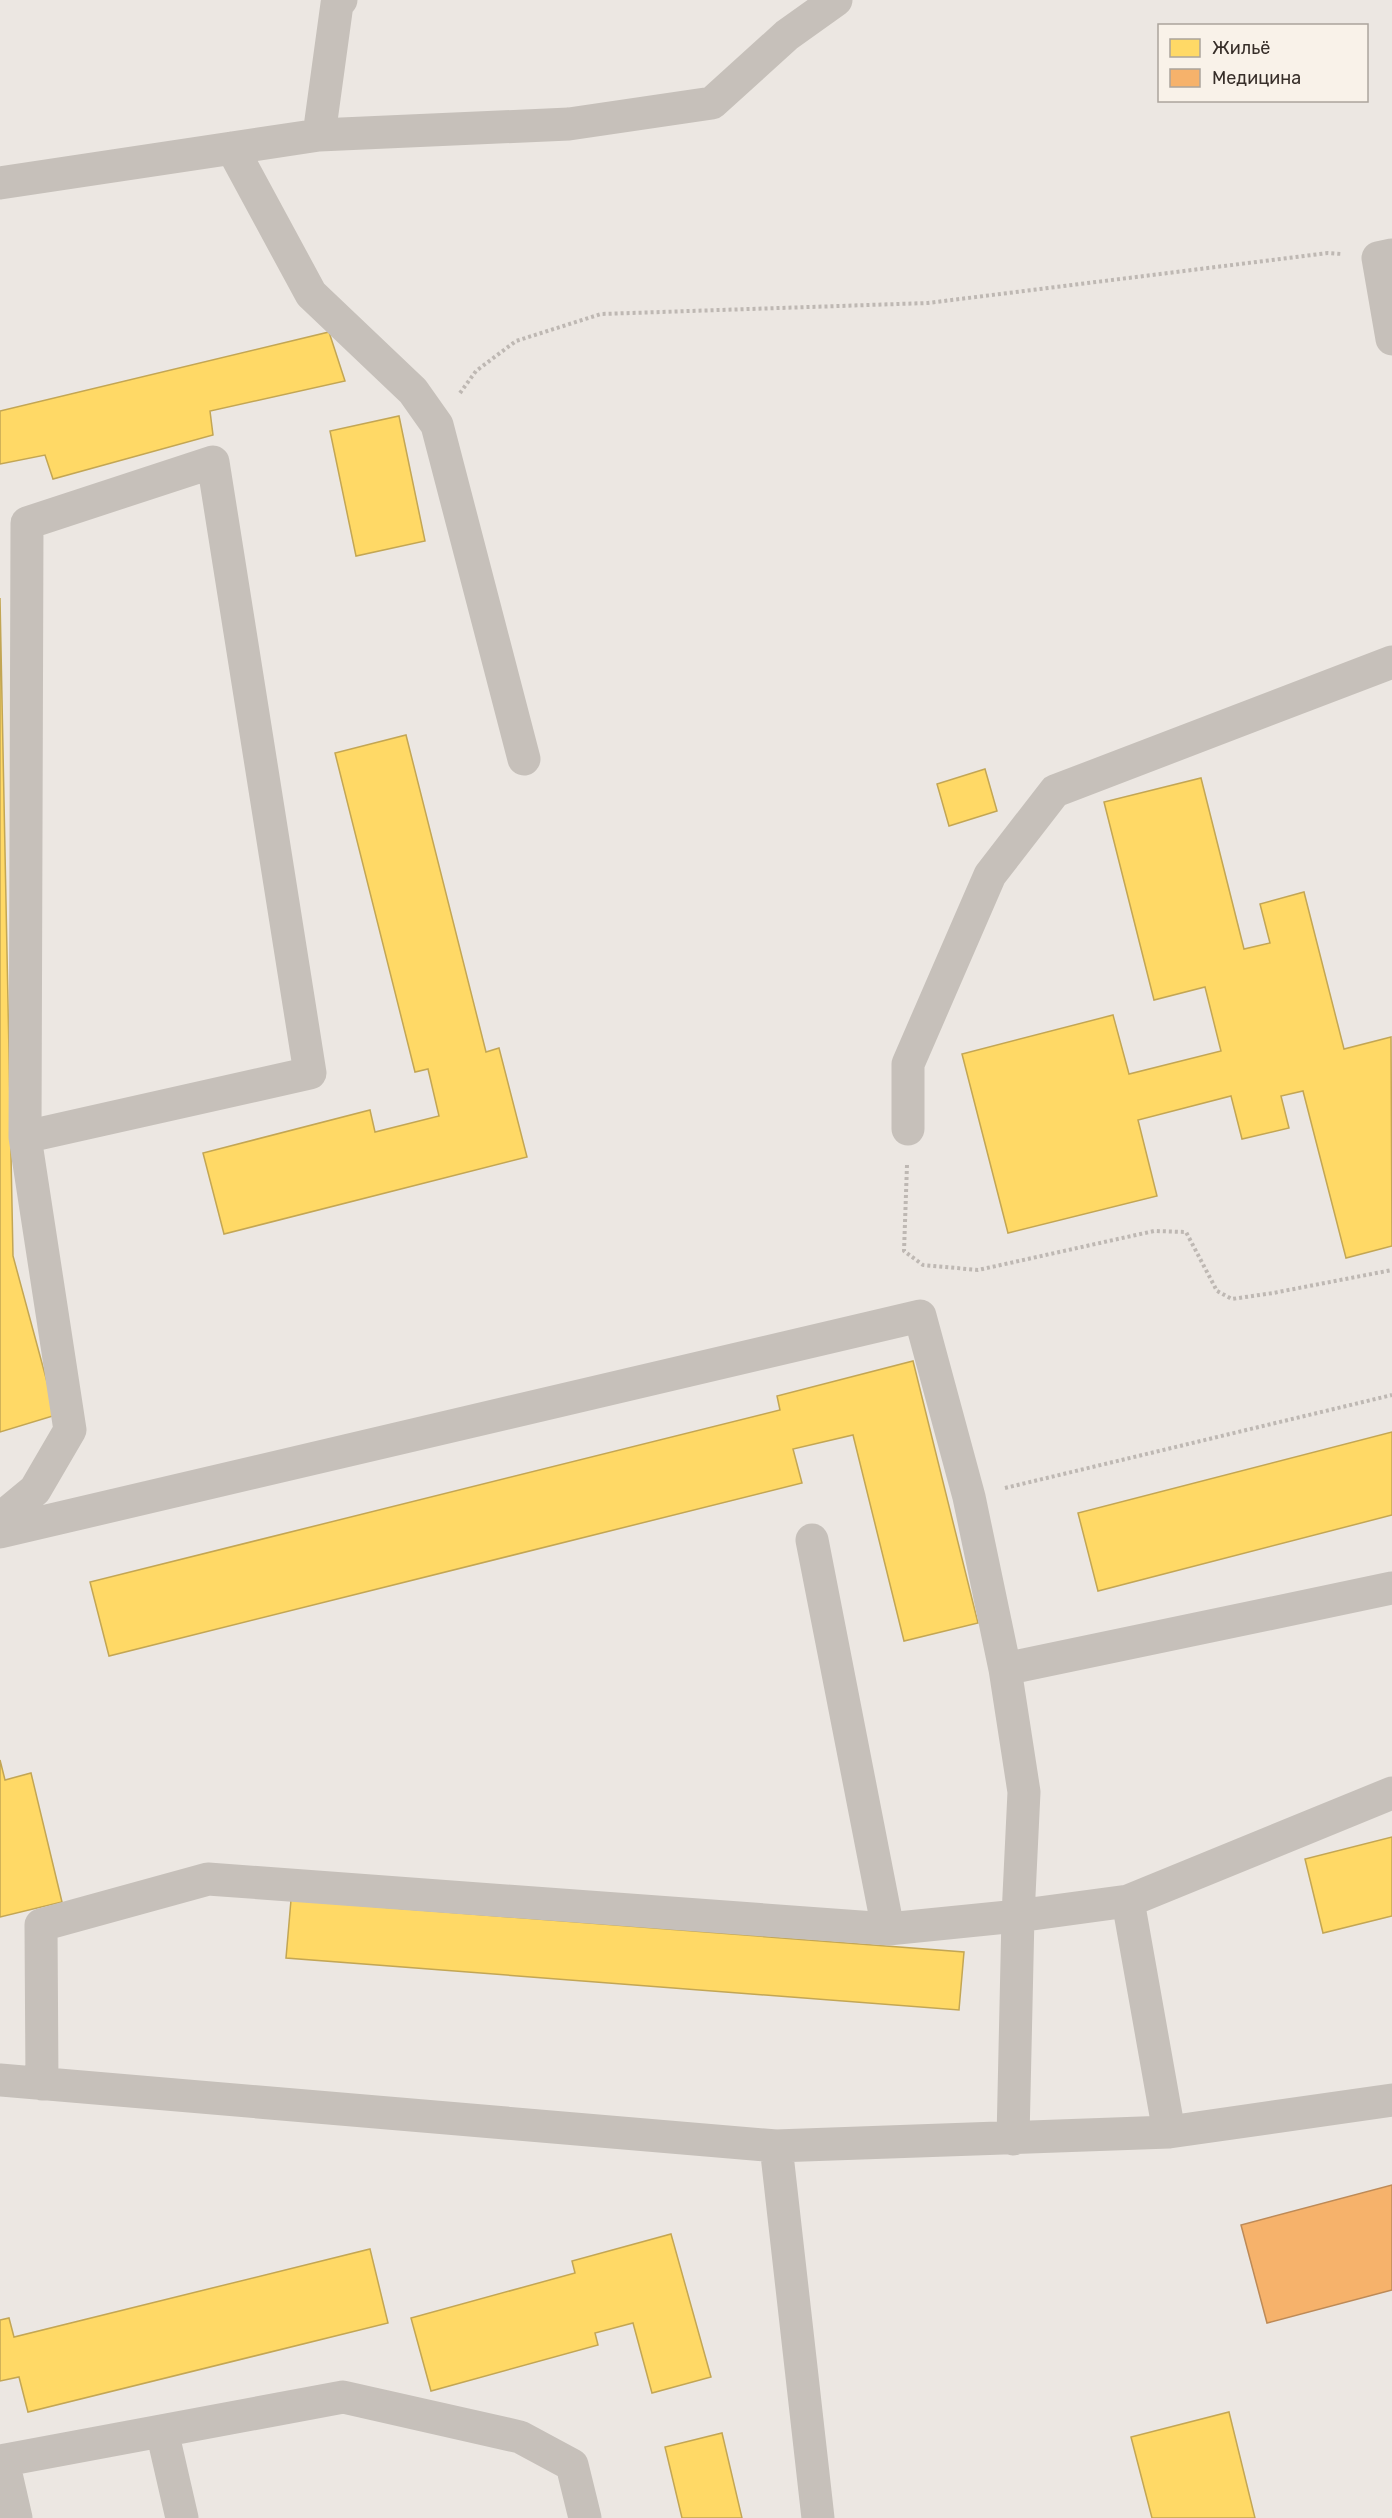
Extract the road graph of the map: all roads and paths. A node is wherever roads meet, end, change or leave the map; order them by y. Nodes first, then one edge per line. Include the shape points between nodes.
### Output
1 (341, 0) edge
2 (836, 0) edge
3 (319, 135) junction
4 (232, 148) junction
5 (0, 183) edge
6 (1385, 256) edge
7 (1392, 339) edge
8 (437, 425) junction
9 (1392, 662) edge
10 (524, 759) dead end
11 (909, 1129) joint
12 (25, 1137) junction
13 (1392, 1270) edge
14 (1392, 1395) edge
15 (969, 1497) junction
16 (0, 1518) edge
17 (0, 1532) edge
18 (812, 1540) dead end
19 (1392, 1588) edge
20 (1005, 1669) junction
21 (1392, 1793) edge
22 (1128, 1900) junction
23 (1018, 1916) junction
24 (888, 1929) junction
25 (0, 2080) edge
26 (42, 2084) junction
27 (1392, 2100) edge
28 (1169, 2132) junction
29 (1013, 2139) junction
30 (776, 2146) junction
31 (162, 2431) junction
32 (2, 2461) edge
33 (16, 2518) edge
34 (182, 2518) edge
35 (585, 2518) edge
36 (818, 2518) edge

1 - 3 street via 337,4
2 - 3 street via 787,35 712,103 569,124
3 - 4 street
4 - 5 street
4 - 8 street via 311,294 413,390
6 - 7 street
6 - 8 path via 1328,253 928,303 601,314 516,341 476,371
8 - 10 street
9 - 11 street via 1055,791 990,876 912,1054 908,1064
11 - 13 path via 904,1251 923,1265 978,1270 1154,1231 1186,1232 1217,1291 1232,1299
12 - 12 street via 310,1073 213,462 27,523
12 - 16 street via 70,1430 35,1490
14 - 15 path
15 - 17 street via 920,1316
15 - 20 street
18 - 24 street
19 - 20 street
20 - 23 street via 1024,1792
21 - 22 street
22 - 23 street
22 - 28 street
23 - 24 street
23 - 29 street
24 - 26 street via 208,1879 41,1925
25 - 26 street
26 - 30 street
27 - 28 street
28 - 29 street
29 - 30 street
30 - 36 street
31 - 32 street
31 - 34 street
31 - 35 street via 343,2397 520,2437 572,2465
32 - 33 street

